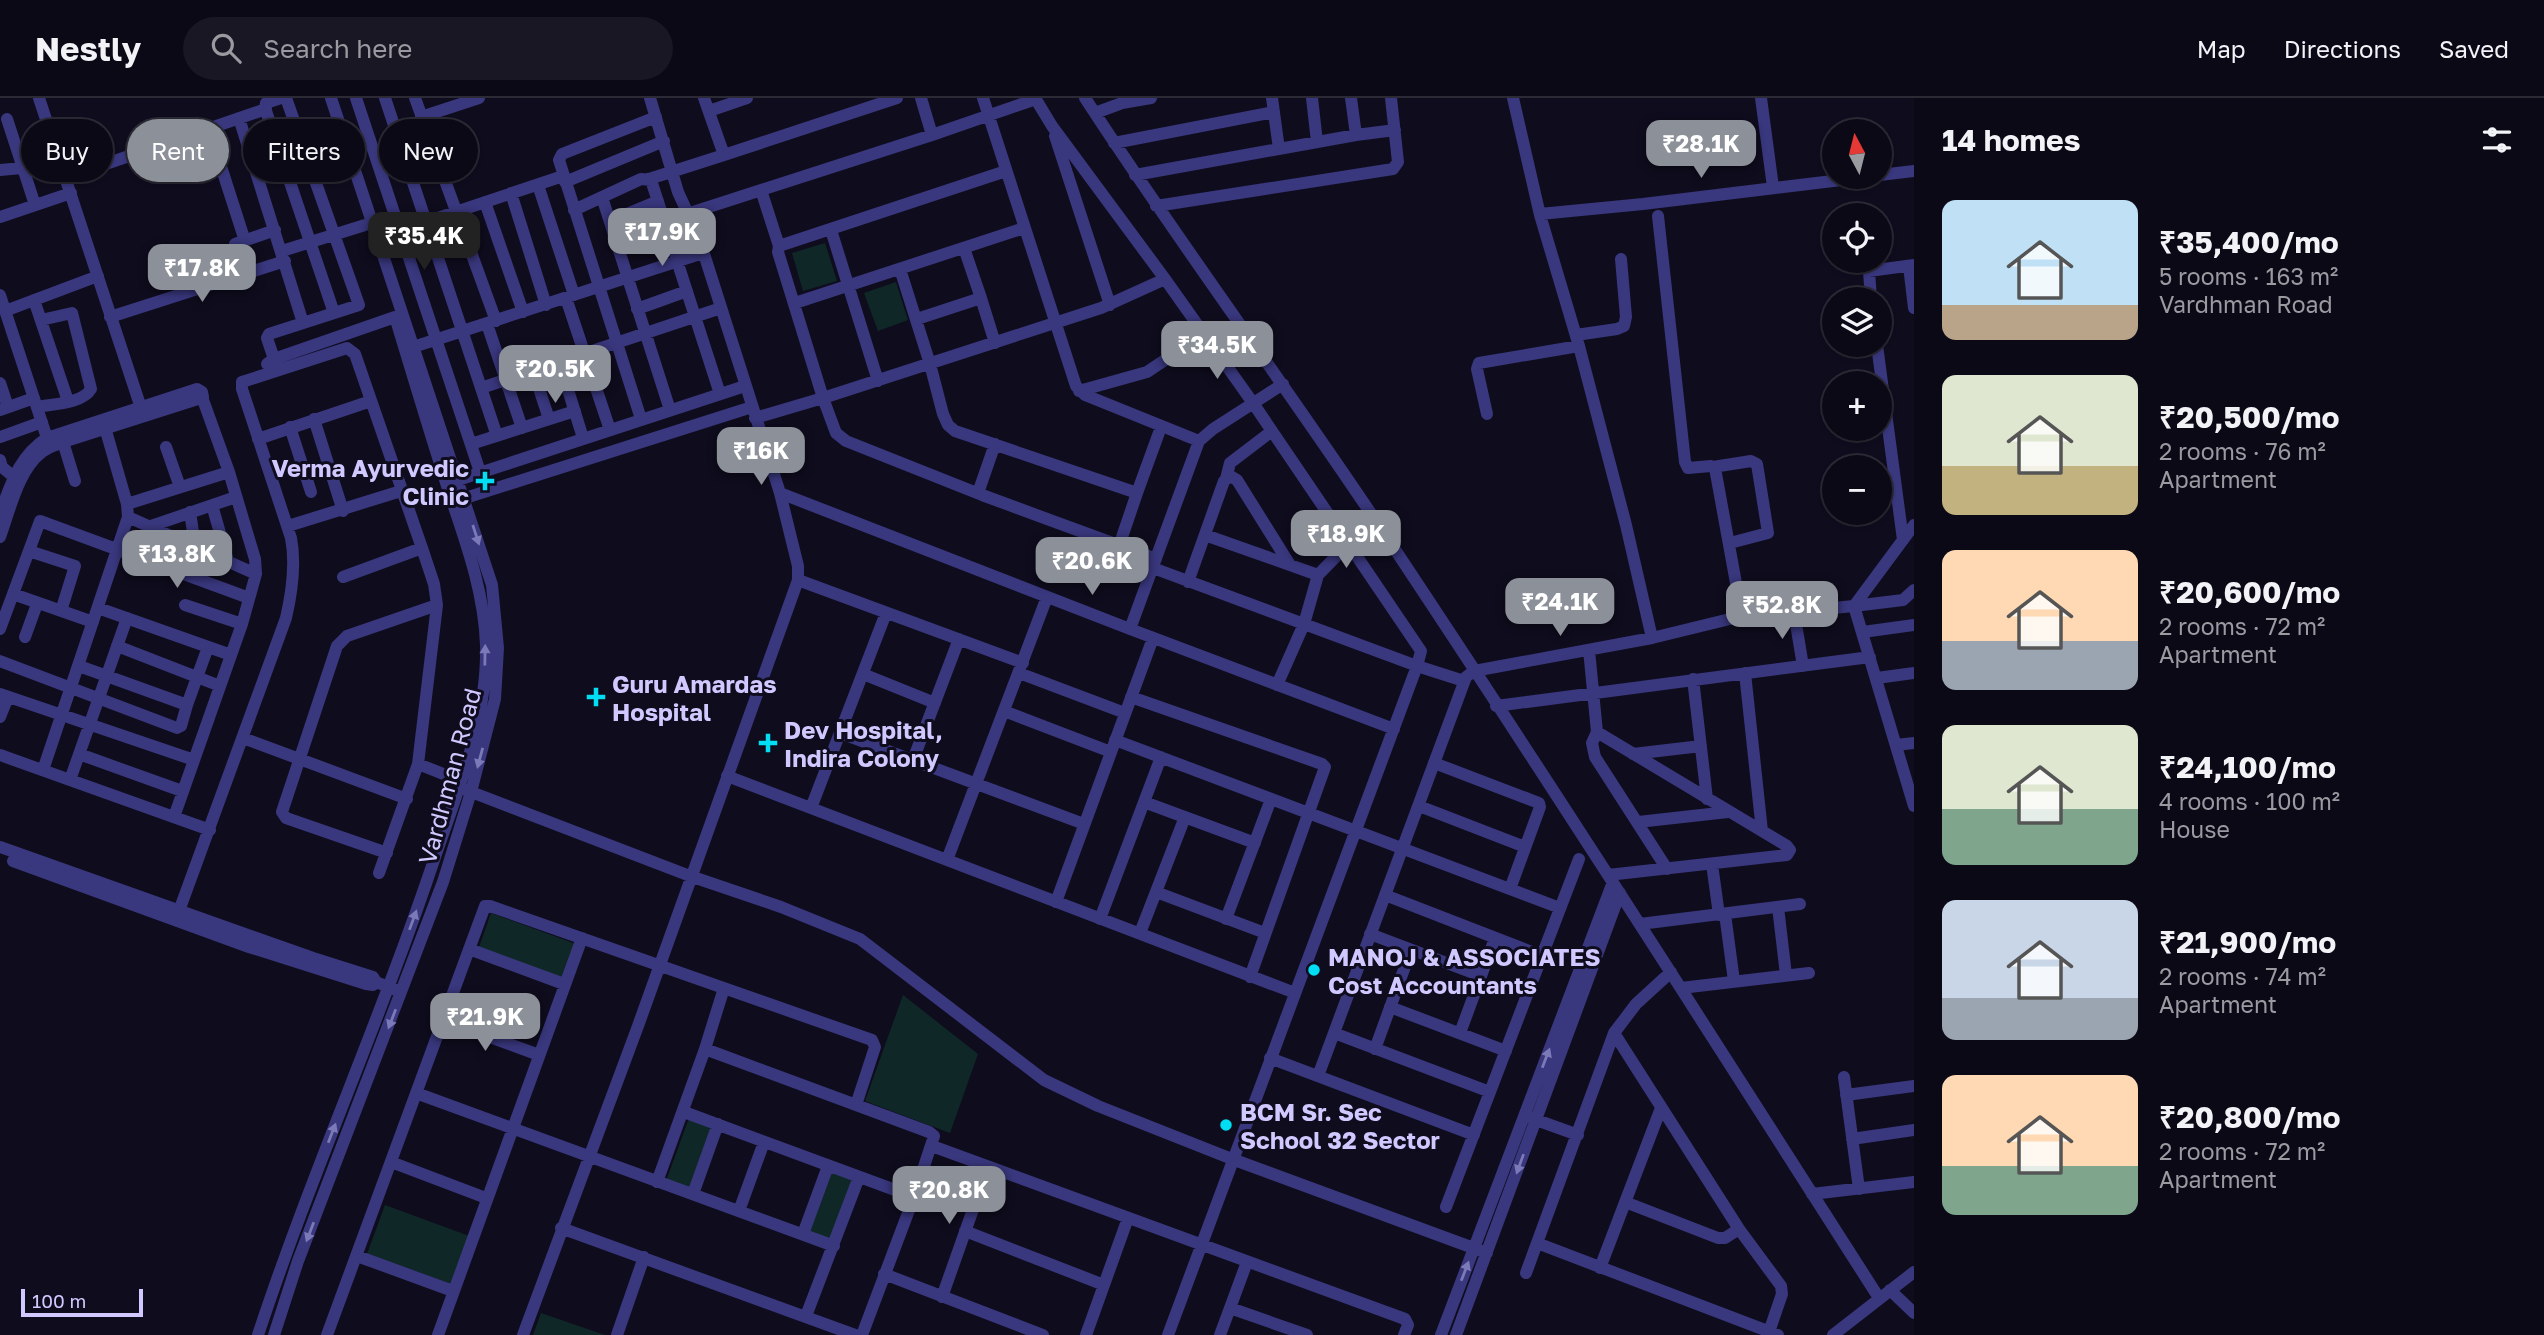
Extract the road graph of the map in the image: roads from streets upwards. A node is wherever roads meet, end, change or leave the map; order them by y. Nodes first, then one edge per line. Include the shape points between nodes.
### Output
1 (39, 98) edge
2 (283, 98) edge
3 (323, 98) edge
4 (331, 98) edge
5 (356, 98) edge
6 (385, 98) edge
7 (415, 98) edge
8 (479, 98) edge
9 (650, 98) edge
10 (747, 98) edge
11 (897, 98) edge
12 (921, 98) edge
13 (983, 98) edge
14 (1035, 98) edge
15 (1085, 98) edge
16 (1151, 98) edge
17 (1272, 98) edge
18 (1312, 98) edge
19 (1351, 98) edge
20 (1391, 98) edge
21 (1513, 98) edge
22 (1761, 98) edge
23 (873, 102) edge
24 (1107, 103) edge
25 (707, 104) edge
26 (266, 109) junction
27 (1274, 112) junction
28 (1095, 113) junction
29 (421, 117) junction
30 (656, 117) junction
31 (989, 117) junction
32 (239, 118) junction
33 (46, 119) edge
34 (7, 120) dead end
35 (229, 122) edge
36 (1052, 126) junction
37 (1395, 130) junction
38 (932, 135) junction
39 (1356, 135) junction
40 (664, 141) junction
41 (1317, 142) junction
42 (1114, 143) junction
43 (1279, 149) junction
44 (724, 155) junction
45 (21, 165) edge
46 (21, 168) edge
47 (0, 170) edge
48 (1006, 171) junction
49 (1914, 171) edge
50 (673, 172) junction
51 (1135, 174) junction
52 (1892, 174) edge
53 (564, 179) junction
54 (649, 179) junction
55 (27, 182) edge
56 (67, 182) edge
57 (224, 182) edge
58 (1822, 182) edge
59 (538, 185) junction
60 (1773, 187) junction
61 (761, 190) junction
62 (71, 193) junction
63 (511, 193) junction
64 (602, 197) junction
65 (658, 201) junction
66 (485, 202) junction
67 (35, 205) junction
68 (1156, 206) junction
69 (574, 210) junction
70 (457, 211) junction
71 (687, 214) junction
72 (1540, 214) junction
73 (1658, 216) dead end
74 (0, 217) edge
75 (610, 221) junction
76 (425, 222) junction
77 (365, 225) junction
78 (1024, 228) junction
79 (275, 230) junction
80 (399, 230) junction
81 (831, 230) junction
82 (335, 235) junction
83 (378, 238) junction
84 (310, 243) junction
85 (779, 246) junction
86 (964, 248) junction
87 (704, 253) junction
88 (283, 256) junction
89 (1621, 259) dead end
90 (678, 262) junction
91 (1911, 266) edge
92 (900, 269) junction
93 (97, 276) junction
94 (628, 278) junction
95 (1165, 279) junction
96 (848, 286) junction
97 (599, 287) junction
98 (1870, 287) edge
99 (687, 292) junction
100 (0, 295) edge
101 (570, 297) junction
102 (981, 298) junction
103 (34, 300) junction
104 (795, 303) junction
105 (359, 305) junction
106 (546, 305) junction
107 (1110, 305) junction
108 (721, 308) junction
109 (636, 309) junction
110 (1914, 309) edge
111 (5, 311) junction
112 (523, 312) junction
113 (334, 313) junction
114 (110, 317) junction
115 (396, 317) junction
116 (695, 317) junction
117 (917, 319) junction
118 (41, 320) junction
119 (492, 322) junction
120 (303, 323) junction
121 (1055, 324) junction
122 (365, 327) junction
123 (462, 332) junction
124 (645, 333) junction
125 (1204, 334) junction
126 (436, 341) junction
127 (1578, 341) junction
128 (617, 342) junction
129 (995, 343) junction
130 (410, 348) junction
131 (584, 353) junction
132 (1879, 357) edge
133 (274, 359) junction
134 (559, 361) junction
135 (930, 364) junction
136 (533, 370) junction
137 (258, 375) junction
138 (507, 379) junction
139 (878, 381) junction
140 (0, 383) edge
141 (1283, 384) junction
142 (745, 386) junction
143 (481, 388) junction
144 (1079, 391) junction
145 (720, 394) junction
146 (824, 398) junction
147 (68, 401) junction
148 (371, 401) junction
149 (35, 403) junction
150 (1253, 403) junction
151 (4, 409) edge
152 (670, 410) junction
153 (575, 411) junction
154 (754, 412) junction
155 (142, 413) junction
156 (1487, 414) dead end
157 (314, 419) junction
158 (549, 419) junction
159 (641, 419) junction
160 (42, 422) junction
161 (105, 425) junction
162 (290, 427) junction
163 (1161, 427) junction
164 (522, 428) junction
165 (610, 429) junction
166 (1272, 431) junction
167 (496, 436) junction
168 (0, 437) edge
169 (583, 438) junction
170 (47, 439) junction
171 (258, 439) junction
172 (1199, 441) junction
173 (63, 442) junction
174 (471, 444) junction
175 (995, 444) junction
176 (166, 447) dead end
177 (1, 465) edge
178 (1713, 467) junction
179 (229, 472) junction
180 (480, 472) junction
181 (13, 477) junction
182 (1226, 479) junction
183 (458, 480) junction
184 (75, 481) dead end
185 (180, 487) junction
186 (401, 491) junction
187 (311, 492) dead end
188 (780, 493) junction
189 (978, 493) junction
190 (1137, 493) junction
191 (236, 497) junction
192 (459, 500) junction
193 (212, 505) junction
194 (127, 510) junction
195 (343, 511) junction
196 (190, 512) junction
197 (0, 513) edge
198 (1914, 525) edge
199 (150, 526) junction
200 (288, 526) junction
201 (1205, 535) junction
202 (0, 537) edge
203 (1903, 540) junction
204 (1349, 543) junction
205 (1730, 543) junction
206 (1119, 546) junction
207 (422, 548) junction
208 (201, 549) junction
209 (117, 550) junction
210 (29, 551) junction
211 (228, 561) junction
212 (1155, 564) junction
213 (1290, 565) junction
214 (256, 574) junction
215 (1318, 575) junction
216 (343, 577) dead end
217 (798, 580) junction
218 (1188, 582) junction
219 (1914, 590) edge
220 (13, 594) junction
221 (1047, 597) junction
222 (249, 598) junction
223 (1908, 600) edge
224 (37, 604) junction
225 (185, 605) dead end
226 (437, 605) junction
227 (1854, 606) junction
228 (98, 608) junction
229 (61, 611) junction
230 (1794, 612) junction
231 (886, 613) junction
232 (1742, 616) junction
233 (127, 618) junction
234 (93, 622) junction
235 (242, 624) junction
236 (1304, 624) junction
237 (1914, 625) edge
238 (0, 629) edge
239 (1130, 629) junction
240 (1863, 632) junction
241 (26, 637) dead end
242 (1153, 638) junction
243 (1652, 638) junction
244 (959, 639) junction
245 (117, 646) junction
246 (208, 647) junction
247 (1589, 650) junction
248 (230, 655) junction
249 (1870, 657) junction
250 (0, 661) edge
251 (79, 666) junction
252 (1417, 666) junction
253 (1803, 666) junction
254 (1021, 668) junction
255 (1474, 671) junction
256 (1745, 673) junction
257 (1914, 673) edge
258 (863, 674) junction
259 (106, 676) junction
260 (197, 677) junction
261 (1877, 678) junction
262 (1693, 679) junction
263 (1464, 681) junction
264 (1277, 685) junction
265 (220, 686) junction
266 (71, 688) junction
267 (1593, 692) junction
268 (4, 695) edge
269 (1131, 697) junction
270 (98, 699) junction
271 (935, 703) junction
272 (187, 705) junction
273 (1496, 706) junction
274 (1004, 711) junction
275 (1125, 713) junction
276 (62, 716) junction
277 (0, 718) edge
278 (89, 725) junction
279 (1394, 729) junction
280 (1597, 732) junction
281 (840, 733) junction
282 (243, 738) junction
283 (1914, 743) edge
284 (1896, 745) junction
285 (1113, 746) junction
286 (1701, 746) junction
287 (79, 754) junction
288 (1633, 754) junction
289 (0, 755) edge
290 (1161, 757) junction
291 (300, 759) junction
292 (194, 760) junction
293 (913, 760) junction
294 (1434, 763) junction
295 (418, 764) junction
296 (43, 770) junction
297 (727, 776) junction
298 (70, 780) junction
299 (977, 784) junction
300 (1911, 784) edge
301 (464, 786) junction
302 (183, 792) junction
303 (407, 799) junction
304 (1271, 799) junction
305 (1707, 799) junction
306 (1144, 802) junction
307 (1419, 806) junction
308 (1914, 806) edge
309 (811, 808) junction
310 (1729, 812) junction
311 (1310, 814) junction
312 (174, 817) junction
313 (1185, 817) junction
314 (1638, 822) junction
315 (1084, 824) junction
316 (210, 830) junction
317 (1355, 831) junction
318 (1762, 831) junction
319 (1255, 843) junction
320 (1525, 846) junction
321 (0, 847) edge
322 (1402, 848) junction
323 (387, 853) junction
324 (0, 856) edge
325 (1579, 859) dead end
326 (947, 860) junction
327 (1712, 863) junction
328 (1667, 869) junction
329 (379, 873) dead end
330 (690, 876) junction
331 (1614, 883) junction
332 (1510, 889) junction
333 (1157, 892) junction
334 (1385, 895) junction
335 (1056, 902) junction
336 (1800, 904) dead end
337 (1778, 907) junction
338 (1560, 908) junction
339 (179, 911) junction
340 (1722, 914) junction
341 (1100, 919) junction
342 (1226, 919) junction
343 (1640, 924) junction
344 (1140, 933) junction
345 (1265, 933) junction
346 (1370, 934) junction
347 (582, 938) junction
348 (1495, 938) junction
349 (469, 949) junction
350 (1411, 950) junction
351 (1542, 956) junction
352 (659, 965) junction
353 (1671, 972) junction
354 (1809, 973) dead end
355 (1786, 975) junction
356 (1481, 976) junction
357 (1250, 977) junction
358 (1734, 981) junction
359 (376, 982) junction
360 (564, 984) junction
361 (389, 987) junction
362 (724, 988) junction
363 (1681, 988) junction
364 (402, 992) junction
365 (1294, 993) junction
366 (1391, 1007) junction
367 (443, 1020) junction
368 (1334, 1033) junction
369 (1460, 1033) junction
370 (1614, 1033) junction
371 (705, 1049) junction
372 (1375, 1049) junction
373 (1506, 1051) junction
374 (538, 1055) junction
375 (1270, 1058) junction
376 (1318, 1076) junction
377 (1844, 1077) dead end
378 (1914, 1086) edge
379 (416, 1093) junction
380 (1490, 1093) junction
381 (1846, 1095) junction
382 (856, 1105) junction
383 (1661, 1108) junction
384 (684, 1112) junction
385 (1530, 1117) junction
386 (718, 1124) junction
387 (513, 1128) junction
388 (1914, 1130) edge
389 (1474, 1135) junction
390 (1578, 1135) junction
391 (1852, 1139) junction
392 (764, 1142) junction
393 (932, 1146) junction
394 (588, 1156) junction
395 (1232, 1159) junction
396 (391, 1162) junction
397 (828, 1166) junction
398 (988, 1167) junction
399 (859, 1177) junction
400 (657, 1182) junction
401 (1914, 1182) edge
402 (1859, 1189) junction
403 (693, 1194) junction
404 (1812, 1194) junction
405 (914, 1197) junction
406 (486, 1198) junction
407 (1625, 1202) junction
408 (1446, 1207) dead end
409 (739, 1211) junction
410 (1128, 1218) junction
411 (561, 1228) junction
412 (1739, 1228) junction
413 (965, 1231) junction
414 (803, 1234) junction
415 (1537, 1243) junction
416 (834, 1245) junction
417 (1201, 1245) junction
418 (1474, 1248) junction
419 (1487, 1253) junction
420 (357, 1256) junction
421 (643, 1257) junction
422 (1247, 1262) junction
423 (1600, 1268) junction
424 (1914, 1272) edge
425 (1526, 1273) dead end
426 (884, 1274) junction
427 (1104, 1285) junction
428 (1890, 1290) junction
429 (453, 1291) junction
430 (942, 1297) junction
431 (1879, 1298) junction
432 (1230, 1308) junction
433 (1914, 1313) edge
434 (806, 1316) junction
435 (1272, 1329) edge
436 (1773, 1333) edge
437 (331, 1334) edge
438 (258, 1335) edge
439 (274, 1335) edge
440 (438, 1335) edge
441 (523, 1335) edge
442 (617, 1335) edge
443 (855, 1335) edge
444 (862, 1335) edge
445 (1043, 1335) edge
446 (1086, 1335) edge
447 (1168, 1335) edge
448 (1220, 1335) edge
449 (1307, 1335) edge
450 (1404, 1335) edge
451 (1441, 1335) edge
452 (1456, 1335) edge
453 (1833, 1335) edge

1 - 33 street
2 - 26 street via 266,103
2 - 82 street
3 - 77 street, Vardhman Road
4 - 83 street, Vardhman Road
5 - 80 street
6 - 76 street
7 - 29 street
8 - 29 street
9 - 30 street
10 - 25 street
11 - 23 street
12 - 38 street
13 - 31 street
14 - 31 street
14 - 36 street
15 - 28 street
16 - 24 street
17 - 27 street
18 - 41 street
19 - 39 street
20 - 37 street
21 - 72 street
22 - 60 street
23 - 44 street
24 - 28 street
25 - 44 street
26 - 32 street
26 - 84 street
27 - 42 street
27 - 43 street
28 - 42 street
29 - 70 street
30 - 40 street
30 - 53 street via 562,155 559,163
31 - 38 street
31 - 48 street
32 - 35 street
32 - 79 street
34 - 45 street
36 - 95 street
36 - 107 street
37 - 39 street
37 - 68 street via 1398,162 1393,169
38 - 61 street
39 - 41 street
40 - 50 street
40 - 53 street
41 - 43 street
42 - 51 street
43 - 51 street
44 - 50 street
46 - 47 street
48 - 78 street
48 - 81 street
49 - 52 street
50 - 54 street
50 - 71 street
51 - 68 street
53 - 59 street
53 - 69 street
54 - 64 street
54 - 65 street
55 - 67 street
56 - 62 street
57 - 79 street via 240,242
58 - 60 street
59 - 63 street
59 - 101 street
60 - 72 street
61 - 71 street
61 - 85 street
62 - 67 street
62 - 93 street
63 - 66 street
63 - 106 street
64 - 69 street
64 - 75 street
65 - 75 street
65 - 90 street
66 - 70 street
66 - 112 street
67 - 74 street
68 - 141 street
69 - 97 street
70 - 76 street
70 - 119 street
71 - 87 street
72 - 127 street
73 - 178 street via 1685,462 1688,468
75 - 94 street
76 - 80 street
76 - 123 street
77 - 82 street
77 - 115 street, Vardhman Road
78 - 86 street
78 - 121 street
79 - 88 street
80 - 83 street
80 - 126 street
81 - 85 street
81 - 96 street
82 - 84 street
82 - 105 street
83 - 130 street, Vardhman Road
84 - 88 street
84 - 113 street
85 - 104 street
86 - 92 street
86 - 102 street
87 - 90 street
87 - 108 street
88 - 114 street
88 - 120 street
89 - 127 street via 1623,326
90 - 94 street
90 - 99 street
91 - 98 street via 1869,271
91 - 110 street
92 - 96 street
92 - 117 street
93 - 103 street
93 - 114 street
94 - 97 street
94 - 109 street
95 - 107 street
95 - 125 street
96 - 104 street
96 - 139 street
97 - 101 street
97 - 128 street
99 - 109 street
99 - 116 street
100 - 111 street
101 - 106 street
101 - 131 street
102 - 117 street
102 - 129 street
103 - 111 street
103 - 118 street
104 - 146 street
105 - 113 street
105 - 122 street
106 - 112 street
107 - 121 street
108 - 116 street
108 - 142 street
109 - 124 street
111 - 149 street
112 - 119 street
113 - 120 street
114 - 155 street
115 - 122 street
115 - 130 street, Vardhman Road
116 - 124 street
116 - 145 street
117 - 135 street
118 - 147 street
118 - 147 street via 66,312 73,315 91,389
119 - 123 street
119 - 138 street
120 - 133 street via 268,335
121 - 129 street
121 - 144 street
122 - 133 street
123 - 126 street
123 - 143 street
124 - 128 street
124 - 152 street
125 - 144 street via 1147,372
125 - 150 street
126 - 130 street
126 - 174 street
127 - 156 street via 1480,362 1477,369
127 - 243 street
128 - 131 street
128 - 159 street
129 - 135 street
130 - 183 street, Vardhman Road
130 - 192 street, Vardhman Road
131 - 134 street
131 - 165 street
132 - 203 street
133 - 137 street
134 - 136 street
134 - 153 street
135 - 139 street
135 - 175 street via 948,425
136 - 138 street
136 - 158 street
137 - 148 street via 350,349
137 - 171 street via 244,379 241,385
138 - 143 street
138 - 164 street
139 - 146 street
140 - 151 street
141 - 150 street
141 - 255 street
142 - 145 street
142 - 154 street
143 - 167 street
144 - 163 street
145 - 152 street
146 - 154 street
146 - 189 street via 842,439
147 - 149 street
148 - 157 street
148 - 186 street
149 - 151 street
149 - 160 street
150 - 166 street
150 - 172 street
152 - 159 street
153 - 158 street
153 - 169 street
154 - 188 street
154 - 192 street
155 - 161 street
155 - 179 street via 202,397
157 - 162 street
157 - 195 street
158 - 164 street
159 - 165 street
160 - 168 street
160 - 170 street
161 - 170 street
161 - 173 street
161 - 194 street
162 - 171 street
162 - 187 street
163 - 172 street
163 - 190 street
164 - 167 street
165 - 169 street
166 - 182 street via 1230,463
166 - 204 street
167 - 174 street
169 - 180 street
170 - 181 street via 30,451
171 - 200 street
172 - 212 street
173 - 184 street
173 - 202 street via 33,460
174 - 180 street
175 - 189 street
175 - 190 street
176 - 185 street
177 - 181 street
178 - 205 street
178 - 205 street via 1757,464 1768,533
179 - 185 street
179 - 191 street
180 - 183 street
181 - 197 street
182 - 201 street
182 - 213 street via 1237,480
183 - 192 street, Vardhman Road
185 - 194 street
186 - 195 street
186 - 207 street
188 - 217 street
188 - 221 street
189 - 206 street
190 - 206 street
191 - 193 street
191 - 214 street
192 - 301 street, Vardhman Road via 492,585 498,648 495,699
193 - 196 street
193 - 211 street
194 - 199 street
194 - 209 street
195 - 200 street
196 - 199 street
196 - 208 street
198 - 203 street
199 - 208 street
200 - 282 street via 294,553 286,618
201 - 213 street
201 - 218 street
203 - 227 street
204 - 215 street
204 - 252 street via 1417,645
205 - 232 street
206 - 212 street
207 - 216 street
207 - 226 street
208 - 211 street
209 - 210 street via 40,521
209 - 222 street
209 - 228 street
210 - 220 street
210 - 229 street via 75,566
211 - 214 street
212 - 218 street
212 - 239 street
213 - 215 street
214 - 222 street
215 - 236 street
217 - 231 street
217 - 297 street
218 - 236 street
219 - 223 street
220 - 224 street
220 - 238 street
221 - 239 street
221 - 254 street
222 - 235 street
223 - 227 street
224 - 229 street
224 - 241 street
225 - 235 street
226 - 291 street via 341,640
226 - 295 street
227 - 230 street
227 - 240 street
228 - 233 street
228 - 234 street
229 - 234 street
230 - 232 street
230 - 253 street
231 - 244 street
231 - 258 street
232 - 243 street
233 - 245 street
233 - 246 street
234 - 251 street
235 - 248 street
236 - 252 street
236 - 264 street
237 - 240 street
239 - 242 street
240 - 249 street
242 - 264 street
242 - 269 street
243 - 247 street
244 - 254 street
244 - 271 street
245 - 259 street
245 - 260 street
246 - 248 street
246 - 260 street
247 - 255 street
247 - 267 street
248 - 265 street
249 - 253 street
249 - 261 street
250 - 266 street
251 - 259 street
251 - 266 street
252 - 263 street
252 - 279 street
253 - 256 street
254 - 274 street
254 - 275 street
255 - 263 street
255 - 273 street
256 - 262 street
256 - 318 street
257 - 261 street
258 - 271 street
258 - 281 street
259 - 270 street
259 - 272 street
260 - 265 street
260 - 272 street
261 - 284 street
262 - 267 street
262 - 286 street
263 - 294 street
264 - 279 street
265 - 292 street
266 - 270 street
266 - 276 street
267 - 273 street
267 - 280 street
268 - 276 street
268 - 277 street
269 - 275 street
269 - 311 street via 1322,764 1325,768
270 - 272 street via 177,728
270 - 278 street
271 - 293 street
273 - 331 street
274 - 285 street
274 - 299 street
275 - 285 street
276 - 278 street
276 - 296 street
278 - 287 street
278 - 292 street
279 - 317 street
280 - 288 street
280 - 314 street via 1592,743 1595,758
281 - 293 street
281 - 309 street
282 - 291 street
282 - 316 street
283 - 284 street
284 - 300 street
285 - 290 street
285 - 315 street
286 - 288 street
286 - 305 street
287 - 298 street
287 - 302 street
288 - 305 street
289 - 296 street
290 - 304 street
290 - 306 street
291 - 303 street
291 - 323 street via 283,816
292 - 302 street
293 - 299 street
294 - 307 street
294 - 320 street via 1539,803
295 - 301 street
295 - 303 street
296 - 298 street
297 - 309 street
297 - 330 street
298 - 312 street
299 - 315 street
299 - 326 street
300 - 308 street
301 - 330 street
361 -> 301 street, Vardhman Road
301 - 364 street, Vardhman Road via 443,882
302 - 312 street
303 - 323 street
304 - 311 street
304 - 319 street
305 - 310 street
306 - 313 street
306 - 341 street
307 - 320 street
307 - 322 street
309 - 326 street
310 - 314 street
310 - 318 street
311 - 317 street
311 - 345 street
312 - 316 street
313 - 319 street
313 - 333 street
314 - 328 street
315 - 335 street
316 - 339 street
317 - 322 street
317 - 365 street
318 - 327 street via 1790,852
319 - 342 street
320 - 332 street
321 - 339 street
322 - 332 street
322 - 334 street
323 - 329 street
324 - 359 street via 249,947 366,984
325 - 338 street
326 - 335 street
327 - 328 street
327 - 340 street
328 - 331 street
330 - 352 street
330 - 395 street via 860,939 1053,1085
331 - 343 street
331 - 385 street
332 - 338 street
333 - 342 street
333 - 344 street
334 - 346 street
334 - 348 street
335 - 341 street
336 - 337 street
337 - 340 street
337 - 355 street
338 - 351 street
339 - 359 street via 373,977
340 - 343 street
340 - 358 street
341 - 344 street
342 - 345 street
343 - 353 street
344 - 357 street
345 - 357 street
346 - 350 street
346 - 368 street
347 - 349 street via 487,905
347 - 352 street
347 - 360 street
348 - 351 street
348 - 356 street
349 - 360 street
349 - 367 street
350 - 356 street
350 - 366 street
351 - 373 street
352 - 362 street
352 - 394 street
353 - 363 street
353 - 370 street via 1636,1004
354 - 355 street
355 - 358 street
356 - 369 street
357 - 365 street
358 - 363 street
359 - 361 street
360 - 374 street
361 - 364 street
438 -> 361 street, Vardhman Road via 296,1223
362 - 371 street
362 - 382 street via 874,1042
363 - 404 street
364 -> 439 street, Vardhman Road
365 - 375 street
366 - 369 street
366 - 372 street
367 - 374 street
367 - 379 street
368 - 372 street
368 - 376 street
369 - 373 street
370 - 383 street
370 - 390 street
371 - 382 street
371 - 384 street
372 - 380 street
373 - 380 street
374 - 387 street
375 - 376 street
375 - 395 street
376 - 389 street
377 - 381 street
378 - 381 street
379 - 387 street
379 - 396 street
380 - 389 street
381 - 391 street
382 - 393 street via 929,1132 934,1136
383 - 407 street
383 - 412 street
384 - 386 street
384 - 400 street
385 - 390 street
385 - 418 street
385 -> 419 street
386 - 392 street
386 - 403 street
387 - 394 street
387 - 406 street
388 - 391 street
389 - 408 street
390 - 415 street
391 - 402 street
392 - 397 street
392 - 409 street
393 - 398 street
393 - 405 street
394 - 400 street
394 - 411 street
395 - 417 street
395 - 418 street
396 - 406 street
396 - 420 street
397 - 399 street
397 - 414 street
398 - 410 street
398 - 413 street
399 - 405 street
399 - 416 street
400 - 403 street
401 - 402 street
402 - 404 street
403 - 409 street
404 - 431 street
405 - 426 street
406 - 429 street
407 - 412 street via 1718,1238
407 - 423 street
409 - 414 street
410 - 417 street
410 - 427 street
411 - 421 street
411 - 441 street
412 - 436 street via 1782,1290
413 - 427 street
413 - 430 street
414 - 416 street
415 - 423 street
415 - 425 street
416 - 434 street
417 - 422 street
417 - 447 street
418 - 419 street
451 -> 418 street
419 - 452 street
420 - 429 street
420 - 437 street
421 - 434 street
421 - 442 street
422 - 432 street
422 - 450 street via 1405,1319
423 - 436 street
424 - 428 street
426 - 430 street
426 - 444 street
427 - 446 street
428 - 431 street
428 - 433 street
429 - 440 street
430 - 445 street
431 - 453 street
432 - 435 street
432 - 448 street
434 - 443 street
435 - 449 street

